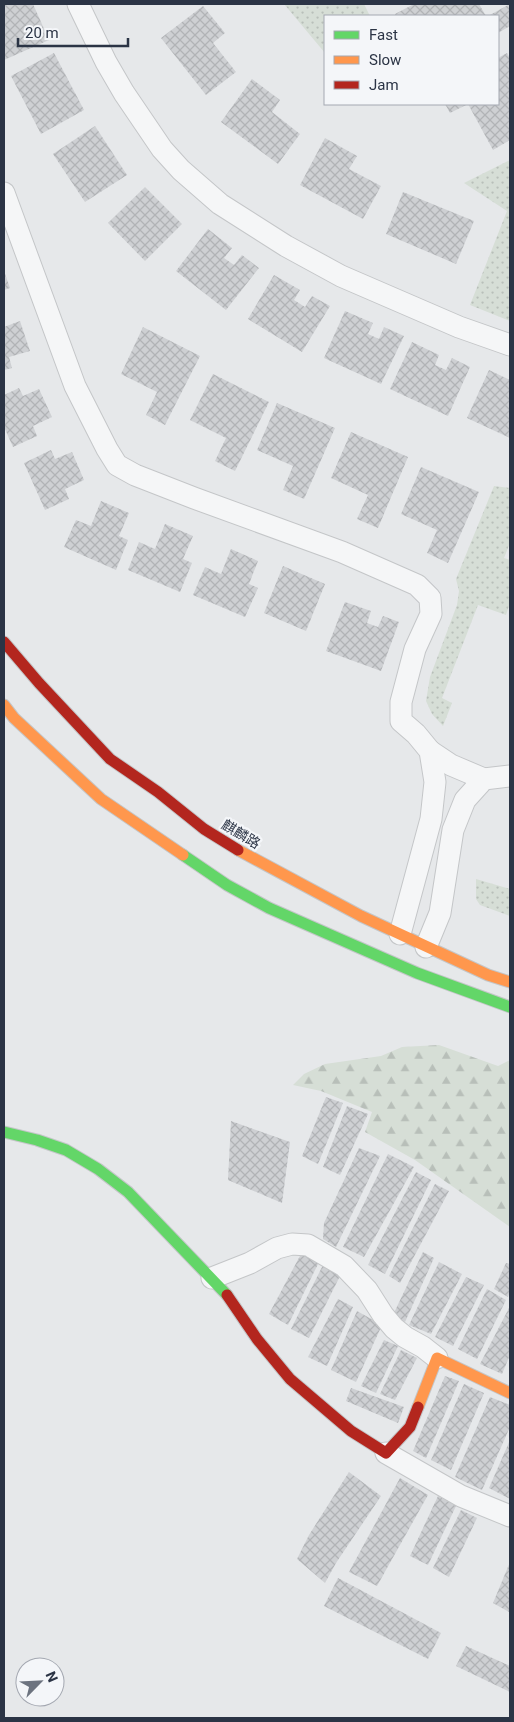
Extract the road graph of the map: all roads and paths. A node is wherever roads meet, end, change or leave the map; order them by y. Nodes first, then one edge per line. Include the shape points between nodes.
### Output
1 (78, 4) edge
2 (4, 193) edge
3 (510, 346) edge
4 (4, 642) edge
5 (4, 706) edge
6 (430, 751) junction
7 (510, 776) edge
8 (484, 779) junction
9 (400, 934) junction
10 (426, 946) junction
11 (510, 982) edge
12 (510, 1007) edge
13 (4, 1132) edge
14 (212, 1278) junction
15 (437, 1358) junction
16 (510, 1393) edge
17 (386, 1453) junction
18 (510, 1516) edge

1 - 3 lane via 106,62 162,149 180,170 220,204 341,276
2 - 6 lane via 75,386 117,465 135,475 350,556 417,585 430,598 431,614 415,649 401,702 401,721
4 - 9 main road, 麒麟路 via 110,759 204,829 261,863
5 - 12 main road via 101,799 228,885 269,908 417,973
6 - 8 lane via 451,765
6 - 9 lane via 434,782 431,819
7 - 8 lane
8 - 10 lane via 465,800 452,830 440,913
9 - 10 main road, 麒麟路
10 - 11 main road, 麒麟路
13 - 14 main road via 66,1150 98,1168 128,1192
14 - 15 lane via 277,1248 292,1244 308,1245 344,1266 368,1290 394,1328
14 - 17 main road via 290,1379 345,1426
15 - 16 main road
15 - 17 main road via 410,1427
17 - 18 lane via 461,1496

